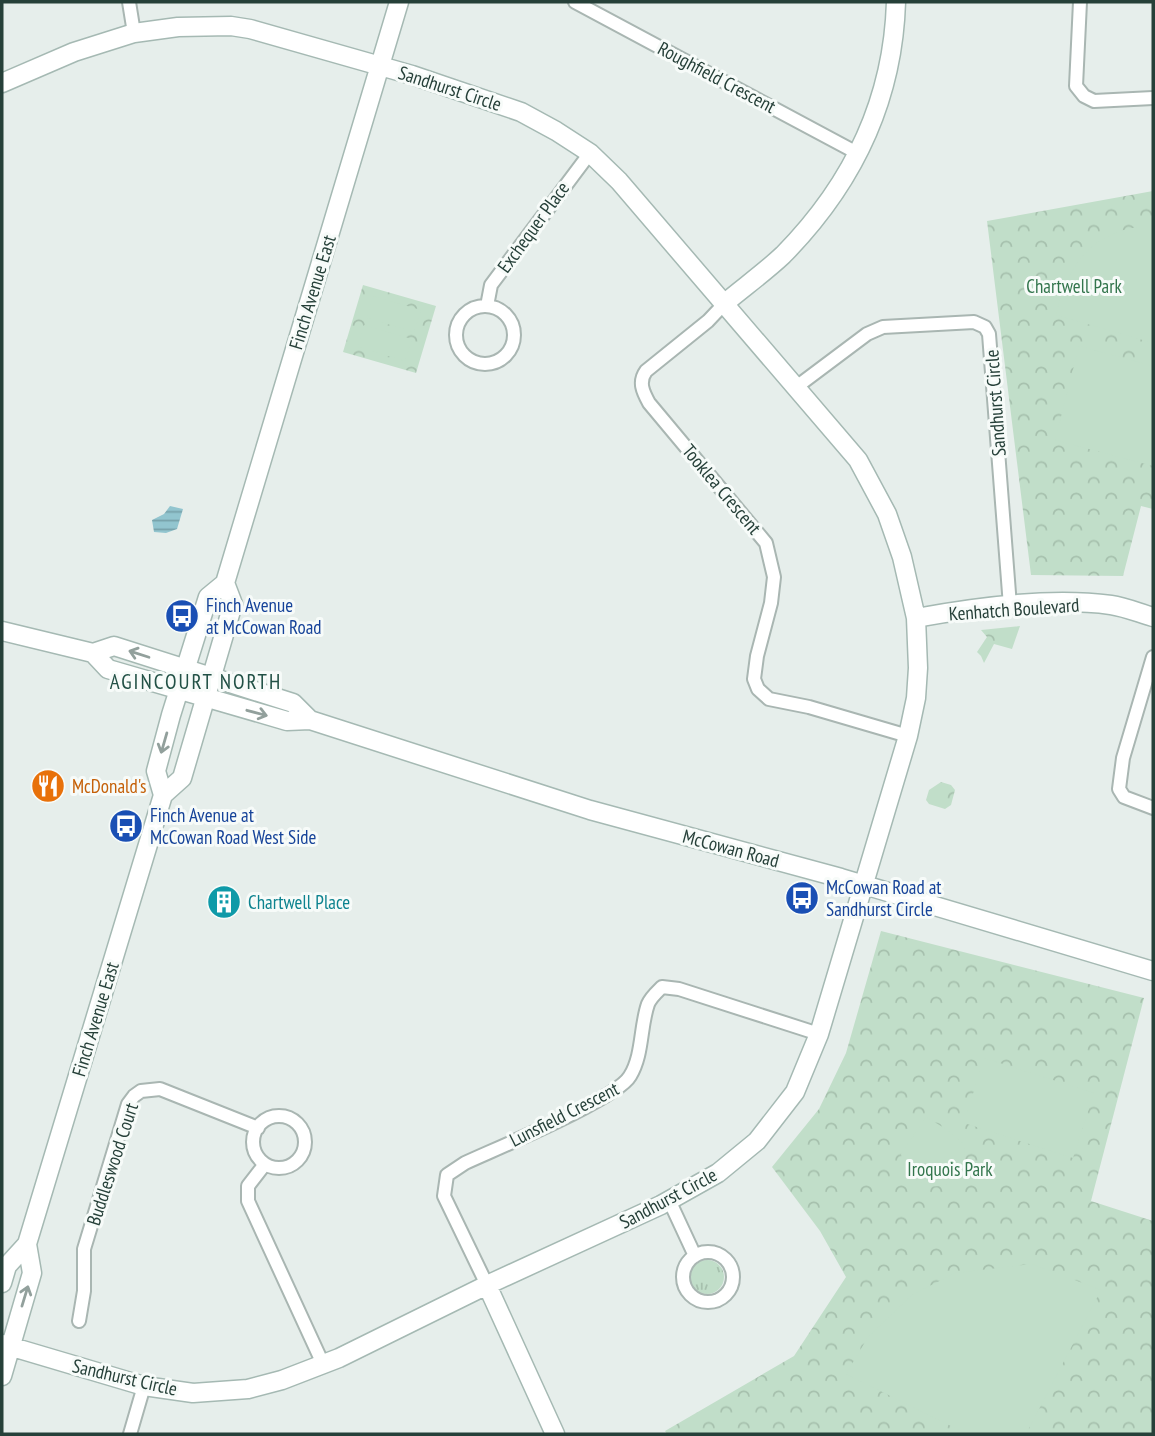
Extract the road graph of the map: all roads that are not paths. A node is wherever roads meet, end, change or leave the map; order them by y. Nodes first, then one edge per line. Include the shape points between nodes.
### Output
1 (129, 2) edge
2 (399, 2) edge
3 (575, 2) edge
4 (895, 2) edge
5 (1080, 2) edge
6 (134, 33) junction
7 (379, 65) junction
8 (2, 83) edge
9 (1153, 98) edge
10 (590, 153) junction
11 (859, 154) junction
12 (725, 303) junction
13 (486, 306) junction
14 (795, 388) junction
15 (225, 583) junction
16 (1010, 606) junction
17 (1153, 617) edge
18 (916, 618) junction
19 (2, 631) edge
20 (93, 653) junction
21 (1153, 657) edge
22 (185, 668) junction
23 (211, 676) junction
24 (179, 691) junction
25 (205, 698) junction
26 (310, 720) junction
27 (908, 736) junction
28 (163, 795) junction
29 (1153, 808) edge
30 (864, 885) junction
31 (1153, 971) edge
32 (819, 1034) junction
33 (258, 1128) junction
34 (265, 1164) junction
35 (669, 1200) junction
36 (27, 1244) junction
37 (695, 1256) junction
38 (2, 1283) edge
39 (487, 1285) junction
40 (79, 1321) dead end
41 (6, 1346) edge
42 (323, 1364) junction
43 (2, 1376) edge
44 (144, 1386) junction
45 (130, 1434) edge
46 (555, 1434) edge

1 - 6 street
2 - 7 street, Finch Avenue East
3 - 11 street, Roughfield Crescent
4 - 11 street via 891,58
5 - 9 street via 1076,86 1094,102
6 - 7 street, Sandhurst Circle via 231,26
6 - 8 street, Sandhurst Circle
7 - 10 street, Sandhurst Circle via 522,112
7 - 15 street, Finch Avenue East
10 - 12 street, Sandhurst Circle
10 - 13 street, Exchequer Place via 491,285
11 - 12 street via 808,229
12 - 14 street, Sandhurst Circle
12 - 27 street, Tooklea Crescent via 646,371 642,388 649,403 766,544 774,577 757,656 754,679 758,689 769,699
13 - 13 street via 466,312 455,333 467,359 486,365 506,356 514,339 510,320
14 - 16 street, Sandhurst Circle via 883,327 974,322 985,327 990,341
14 - 18 street, Sandhurst Circle via 858,460 887,514
15 - 22 street, Finch Avenue East via 208,597
15 - 23 street, Finch Avenue East via 233,604
16 - 17 street, Kenhatch Boulevard via 1101,604
16 - 18 street, Kenhatch Boulevard
18 - 27 street, Sandhurst Circle via 917,688
19 - 20 street, McCowan Road
22 -> 20 street, McCowan Road via 114,646
20 - 24 street, McCowan Road via 108,669
21 - 29 street via 1123,758 1119,789 1124,797
22 - 23 street, McCowan Road
22 - 24 street, Finch Avenue East
23 - 25 street, Finch Avenue East
23 - 26 street, McCowan Road via 293,703
24 - 25 street, McCowan Road
24 -> 28 street, Finch Avenue East via 156,771
25 -> 26 street, McCowan Road via 287,721
25 - 28 street, Finch Avenue East via 182,778
26 - 30 street, McCowan Road via 590,810
27 - 30 street, Sandhurst Circle
28 - 36 street, Finch Avenue East
30 - 31 street, McCowan Road
30 - 32 street, Sandhurst Circle
32 - 35 street, Sandhurst Circle via 795,1092 757,1141 718,1173
32 - 39 street, Lunsfield Crescent via 662,987 649,1001 636,1060 620,1088 447,1175 444,1196
33 - 34 street via 255,1152
33 - 34 street via 269,1119 283,1117 296,1122 305,1137 298,1161 282,1168
33 - 40 street, Buddleswood Court via 160,1089 134,1096 84,1249
34 - 42 street via 248,1186 248,1201
35 - 37 street
35 - 39 street, Sandhurst Circle
36 - 38 street, Finch Avenue East via 7,1266
41 -> 36 street, Finch Avenue East via 32,1273
37 - 37 street via 685,1268 684,1285 694,1298 718,1301 733,1282 731,1266 719,1255
39 - 42 street, Sandhurst Circle
39 - 46 street
41 - 43 street, Finch Avenue East
41 - 44 street, Sandhurst Circle
42 - 44 street, Sandhurst Circle via 282,1380 221,1392
44 - 45 street

